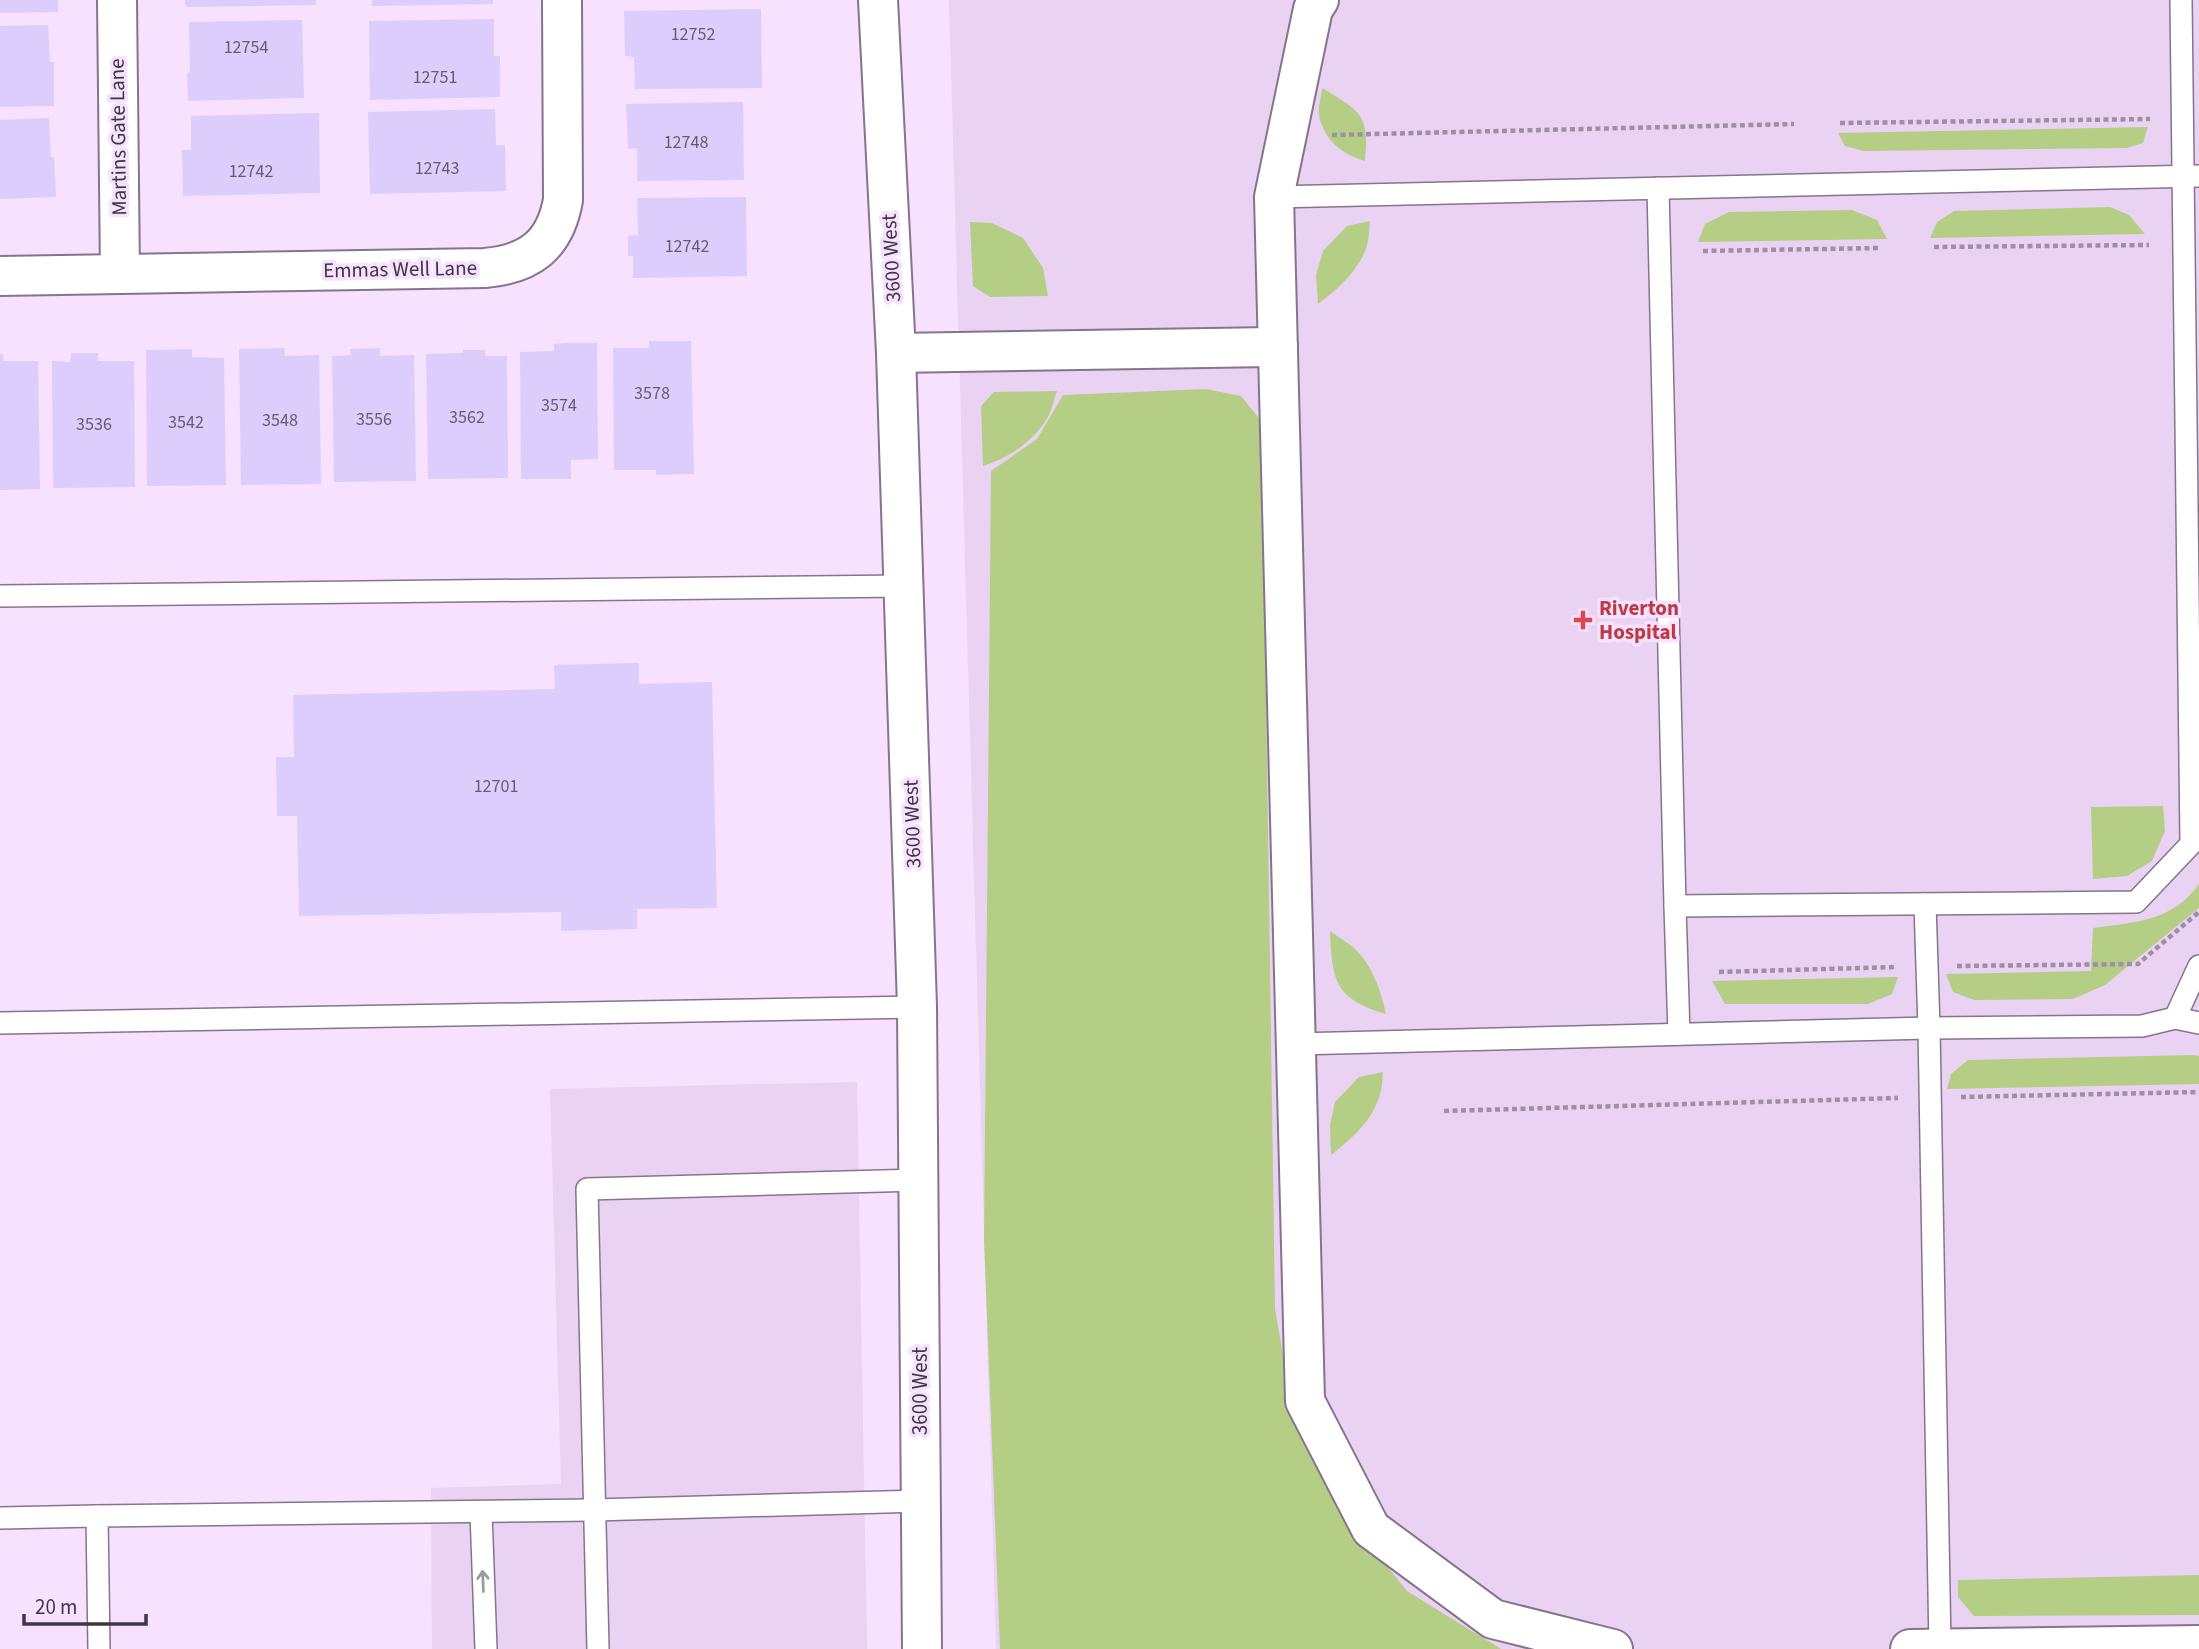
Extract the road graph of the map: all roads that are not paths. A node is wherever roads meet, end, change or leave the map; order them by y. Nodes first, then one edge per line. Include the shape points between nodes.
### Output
1 (117, 0) edge
2 (562, 0) edge
3 (878, 0) edge
4 (1319, 0) edge
5 (2181, 0) edge
6 (2191, 177) edge
7 (1658, 188) junction
8 (1275, 197) junction
9 (120, 274) junction
10 (0, 276) edge
11 (1278, 347) junction
12 (896, 353) junction
13 (905, 586) junction
14 (0, 596) edge
15 (1925, 904) junction
16 (1675, 906) junction
17 (2199, 966) edge
18 (917, 1007) junction
19 (2175, 1018) junction
20 (0, 1023) edge
21 (2199, 1023) edge
22 (1929, 1028) junction
23 (1679, 1034) junction
24 (1296, 1044) junction
25 (919, 1180) junction
26 (921, 1501) junction
27 (594, 1510) junction
28 (481, 1512) junction
29 (97, 1516) junction
30 (0, 1518) edge
31 (2199, 1645) edge
32 (1925, 1648) edge
33 (99, 1649) edge
34 (485, 1649) edge
35 (598, 1649) edge
36 (922, 1649) edge
37 (1614, 1649) edge

1 - 9 street, Martins Gate Lane
2 - 9 street, Emmas Well Lane via 563,200 551,236 522,261 485,268
3 - 12 street, 3600 West
4 - 8 street via 1313,9
5 - 6 lane
6 - 7 lane
6 - 15 lane via 2191,844 2136,902
7 - 8 lane
7 - 16 lane
8 - 11 street
9 - 10 street, Emmas Well Lane
11 - 12 street
11 - 24 street
12 - 13 street, 3600 West
13 - 14 lane
13 - 18 street, 3600 West
15 - 16 lane
15 - 22 lane
16 - 23 lane
17 - 19 lane
18 - 20 lane
18 - 25 street, 3600 West
19 - 21 lane
19 - 22 lane via 2142,1026
22 - 23 lane
22 - 32 lane
23 - 24 lane
24 - 37 street via 1305,1401 1371,1529 1493,1619
25 - 26 street, 3600 West
25 - 27 lane via 587,1189
26 - 27 lane
26 - 36 street, 3600 West
27 - 28 lane
27 - 35 lane
28 - 29 lane
34 -> 28 lane
29 - 30 lane
29 - 33 lane
31 - 32 street

